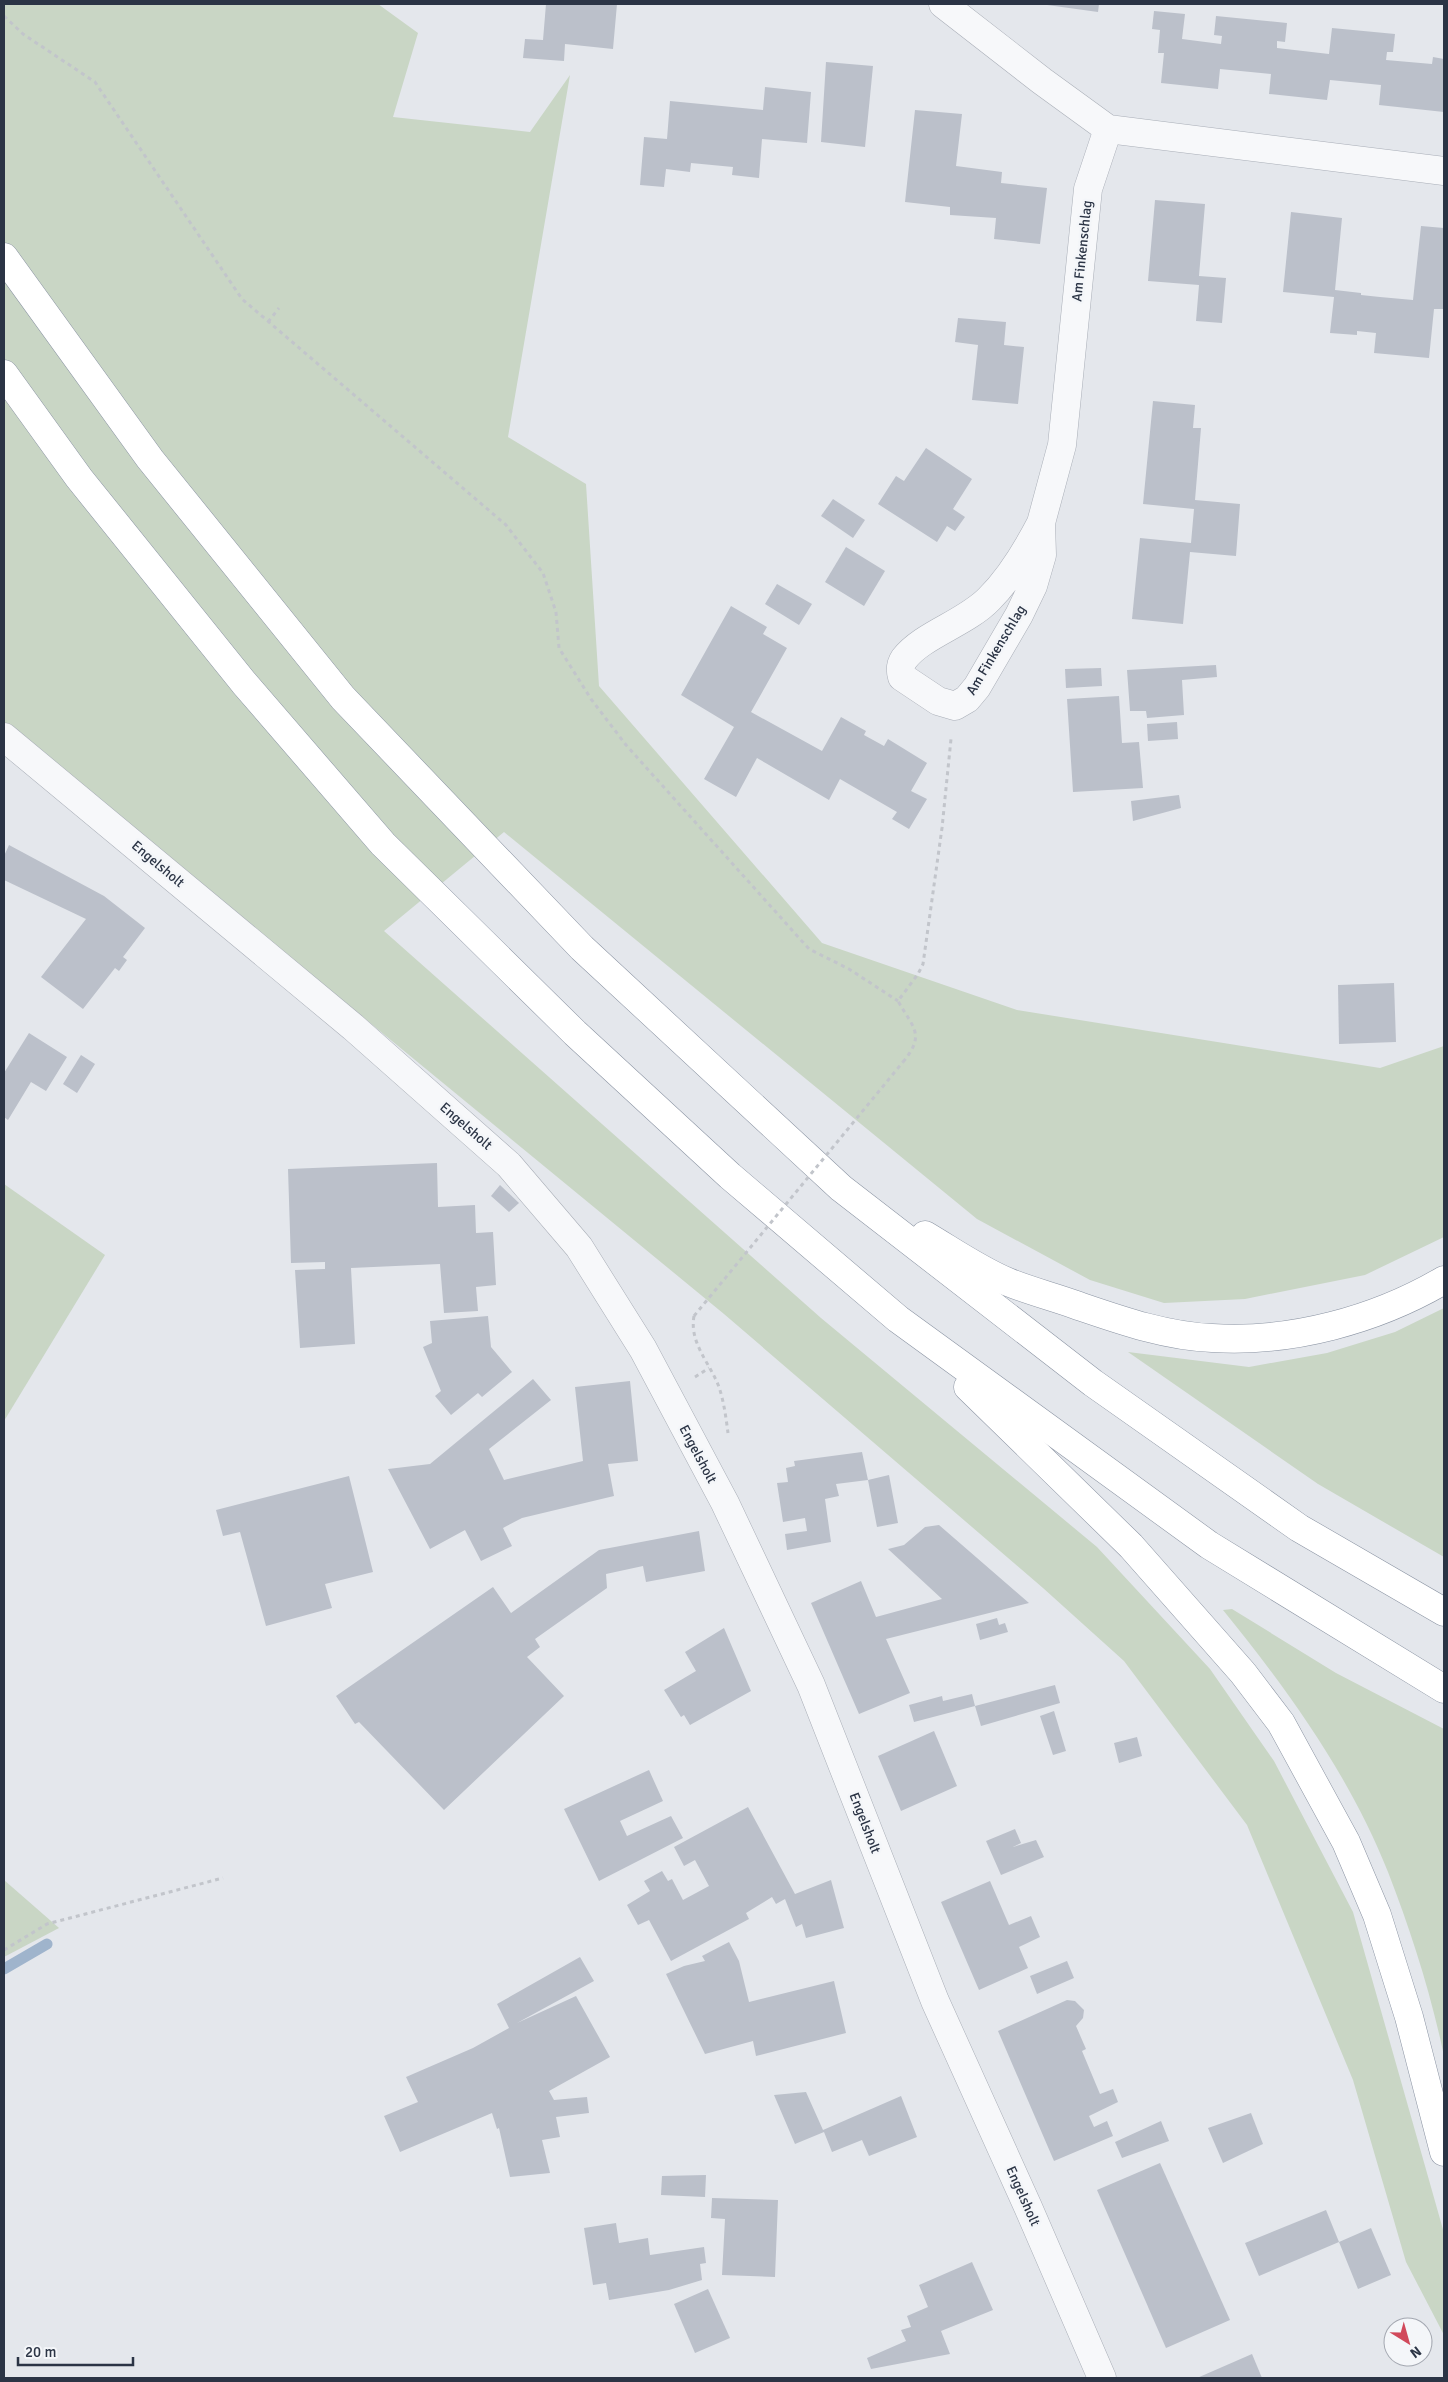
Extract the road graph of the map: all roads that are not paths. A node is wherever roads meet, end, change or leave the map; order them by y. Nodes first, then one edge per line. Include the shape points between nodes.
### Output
1 (943, 4) edge
2 (1108, 129) junction
3 (1444, 171) edge
4 (4, 257) edge
5 (4, 374) edge
6 (1042, 523) junction
7 (4, 737) edge
8 (841, 1188) junction
9 (1444, 1280) edge
10 (898, 1319) junction
11 (1444, 1612) edge
12 (1444, 1689) edge
13 (1444, 2152) edge
14 (1102, 2378) edge

1 - 2 street
2 - 3 street
2 - 6 street, Am Finkenschlag via 1088,189 1062,445
4 - 8 highway via 150,459 343,698 582,948
5 - 10 highway via 85,486 244,683 383,844 575,1033 730,1176
6 - 6 street, Am Finkenschlag via 1042,555 1033,586 977,687 967,699 955,706 938,701 902,677 900,669 904,660 925,641 947,630 988,601 1014,568
7 - 14 street, Engelsholt via 345,1020 502,1158 579,1247 643,1349 725,1504 811,1685 935,2001
8 - 9 highway via 1006,1282 1175,1334 1254,1339 1306,1331 1361,1317
8 - 11 highway via 1101,1389 1299,1528
10 - 12 highway via 1209,1545
10 - 13 highway via 1131,1546 1243,1673 1281,1723 1346,1842 1377,1914 1409,2017

